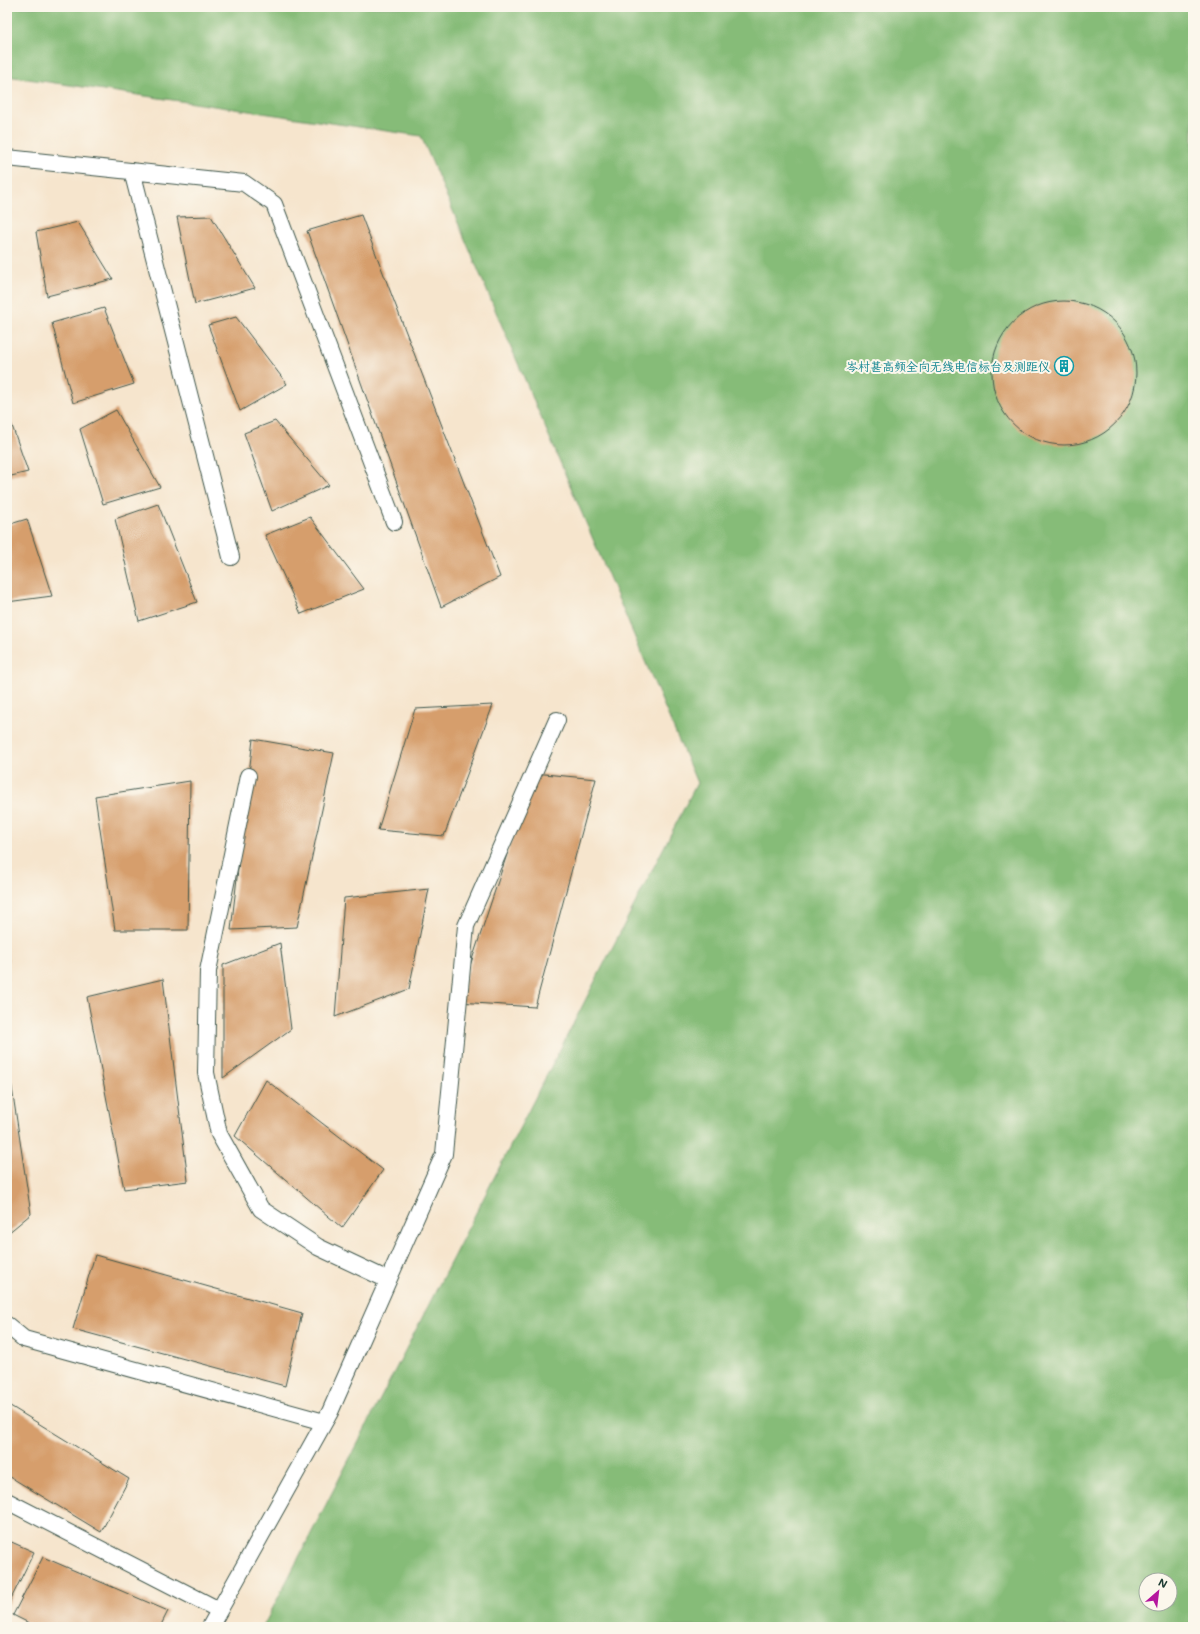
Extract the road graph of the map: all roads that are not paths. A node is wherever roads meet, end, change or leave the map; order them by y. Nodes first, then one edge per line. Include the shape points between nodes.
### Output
1 (7, 158) edge
2 (132, 171) junction
3 (394, 522) dead end
4 (231, 557) dead end
5 (557, 720) dead end
6 (248, 776) dead end
7 (388, 1280) junction
8 (7, 1326) edge
9 (7, 1334) edge
10 (24, 1339) junction
11 (324, 1422) junction
12 (7, 1501) edge
13 (219, 1610) junction
14 (210, 1627) edge

1 - 2 lane
2 - 3 lane via 244,182 274,204
2 - 4 lane
5 - 7 lane via 466,926 444,1154
6 - 7 lane via 208,971 206,1073 219,1134 261,1209 318,1247
7 - 11 lane
8 - 10 lane
9 - 10 lane
10 - 11 lane
11 - 13 lane
12 - 13 lane
13 - 14 lane

